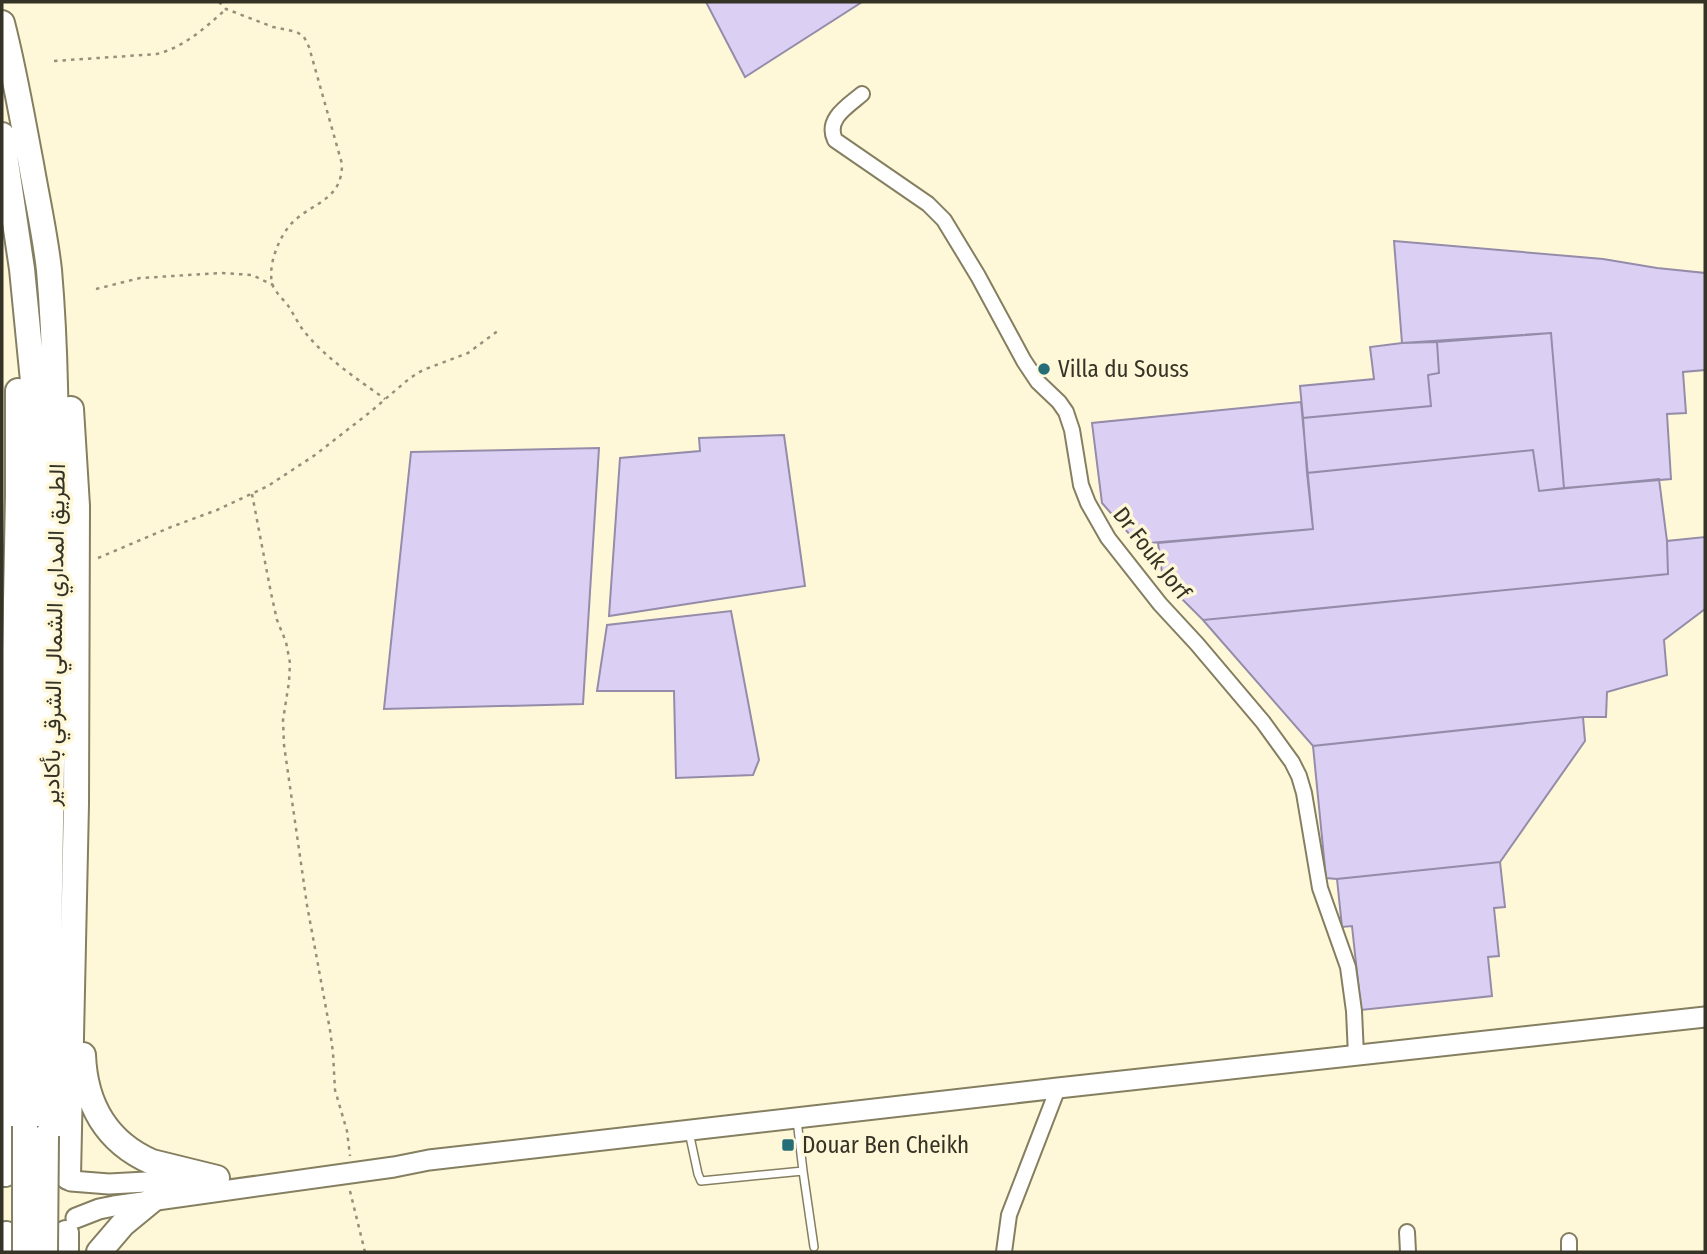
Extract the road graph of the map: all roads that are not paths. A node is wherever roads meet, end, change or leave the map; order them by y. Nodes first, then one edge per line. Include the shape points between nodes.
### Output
1 (2, 23) edge
2 (863, 94) dead end
3 (2, 135) edge
4 (27, 325) junction
5 (53, 326) junction
6 (72, 988) junction
7 (8, 993) junction
8 (1705, 1017) edge
9 (2, 1032) edge
10 (1356, 1055) junction
11 (1058, 1088) junction
12 (796, 1118) junction
13 (36, 1131) junction
14 (688, 1131) junction
15 (348, 1168) junction
16 (803, 1171) junction
17 (3, 1176) edge
18 (217, 1178) junction
19 (69, 1179) junction
20 (151, 1201) junction
21 (1407, 1232) dead end
22 (69, 1234) edge
23 (4, 1239) edge
24 (814, 1247) dead end
25 (24, 1252) edge
26 (44, 1252) edge
27 (99, 1252) edge
28 (1004, 1252) edge
29 (1408, 1252) edge

1 - 5 highway, الطريق المداري الشمالي الشرقي بأكادير via 39,207
2 - 10 street, Dr Fouk Jorf via 833,122 835,140 944,220 1024,361 1066,412 1081,485 1108,538 1264,722 1292,762 1304,793 1320,888 1348,967
3 - 4 highway, الطريق المداري الشمالي الشرقي بأكادير
4 - 7 highway via 18,385
4 - 13 highway, الطريق المداري الشمالي الشرقي بأكادير via 36,438
5 - 6 highway via 72,413 77,506
5 - 13 highway, الطريق المداري الشمالي الشرقي بأكادير via 56,510
6 - 18 highway via 82,1028 87,1088 109,1131 122,1145 152,1162
6 - 19 highway
7 - 9 highway
7 - 17 highway
8 - 10 main road
10 - 11 main road
11 - 12 main road
11 - 28 street via 1009,1215
12 - 14 main road
12 - 16 lane
13 - 25 highway, الطريق المداري الشمالي الشرقي بأكادير, bridge
13 - 26 highway, الطريق المداري الشمالي الشرقي بأكادير, bridge
14 - 15 main road via 402,1166
14 - 16 lane via 701,1181
15 - 18 main road
15 - 20 main road
16 - 24 lane
17 - 19 main road via 20,1165 37,1162 54,1166
18 - 19 main road via 109,1184
19 - 22 main road via 78,1199
20 - 22 main road via 99,1209
20 - 27 highway via 122,1224
21 - 29 street
22 - 23 main road via 36,1247

